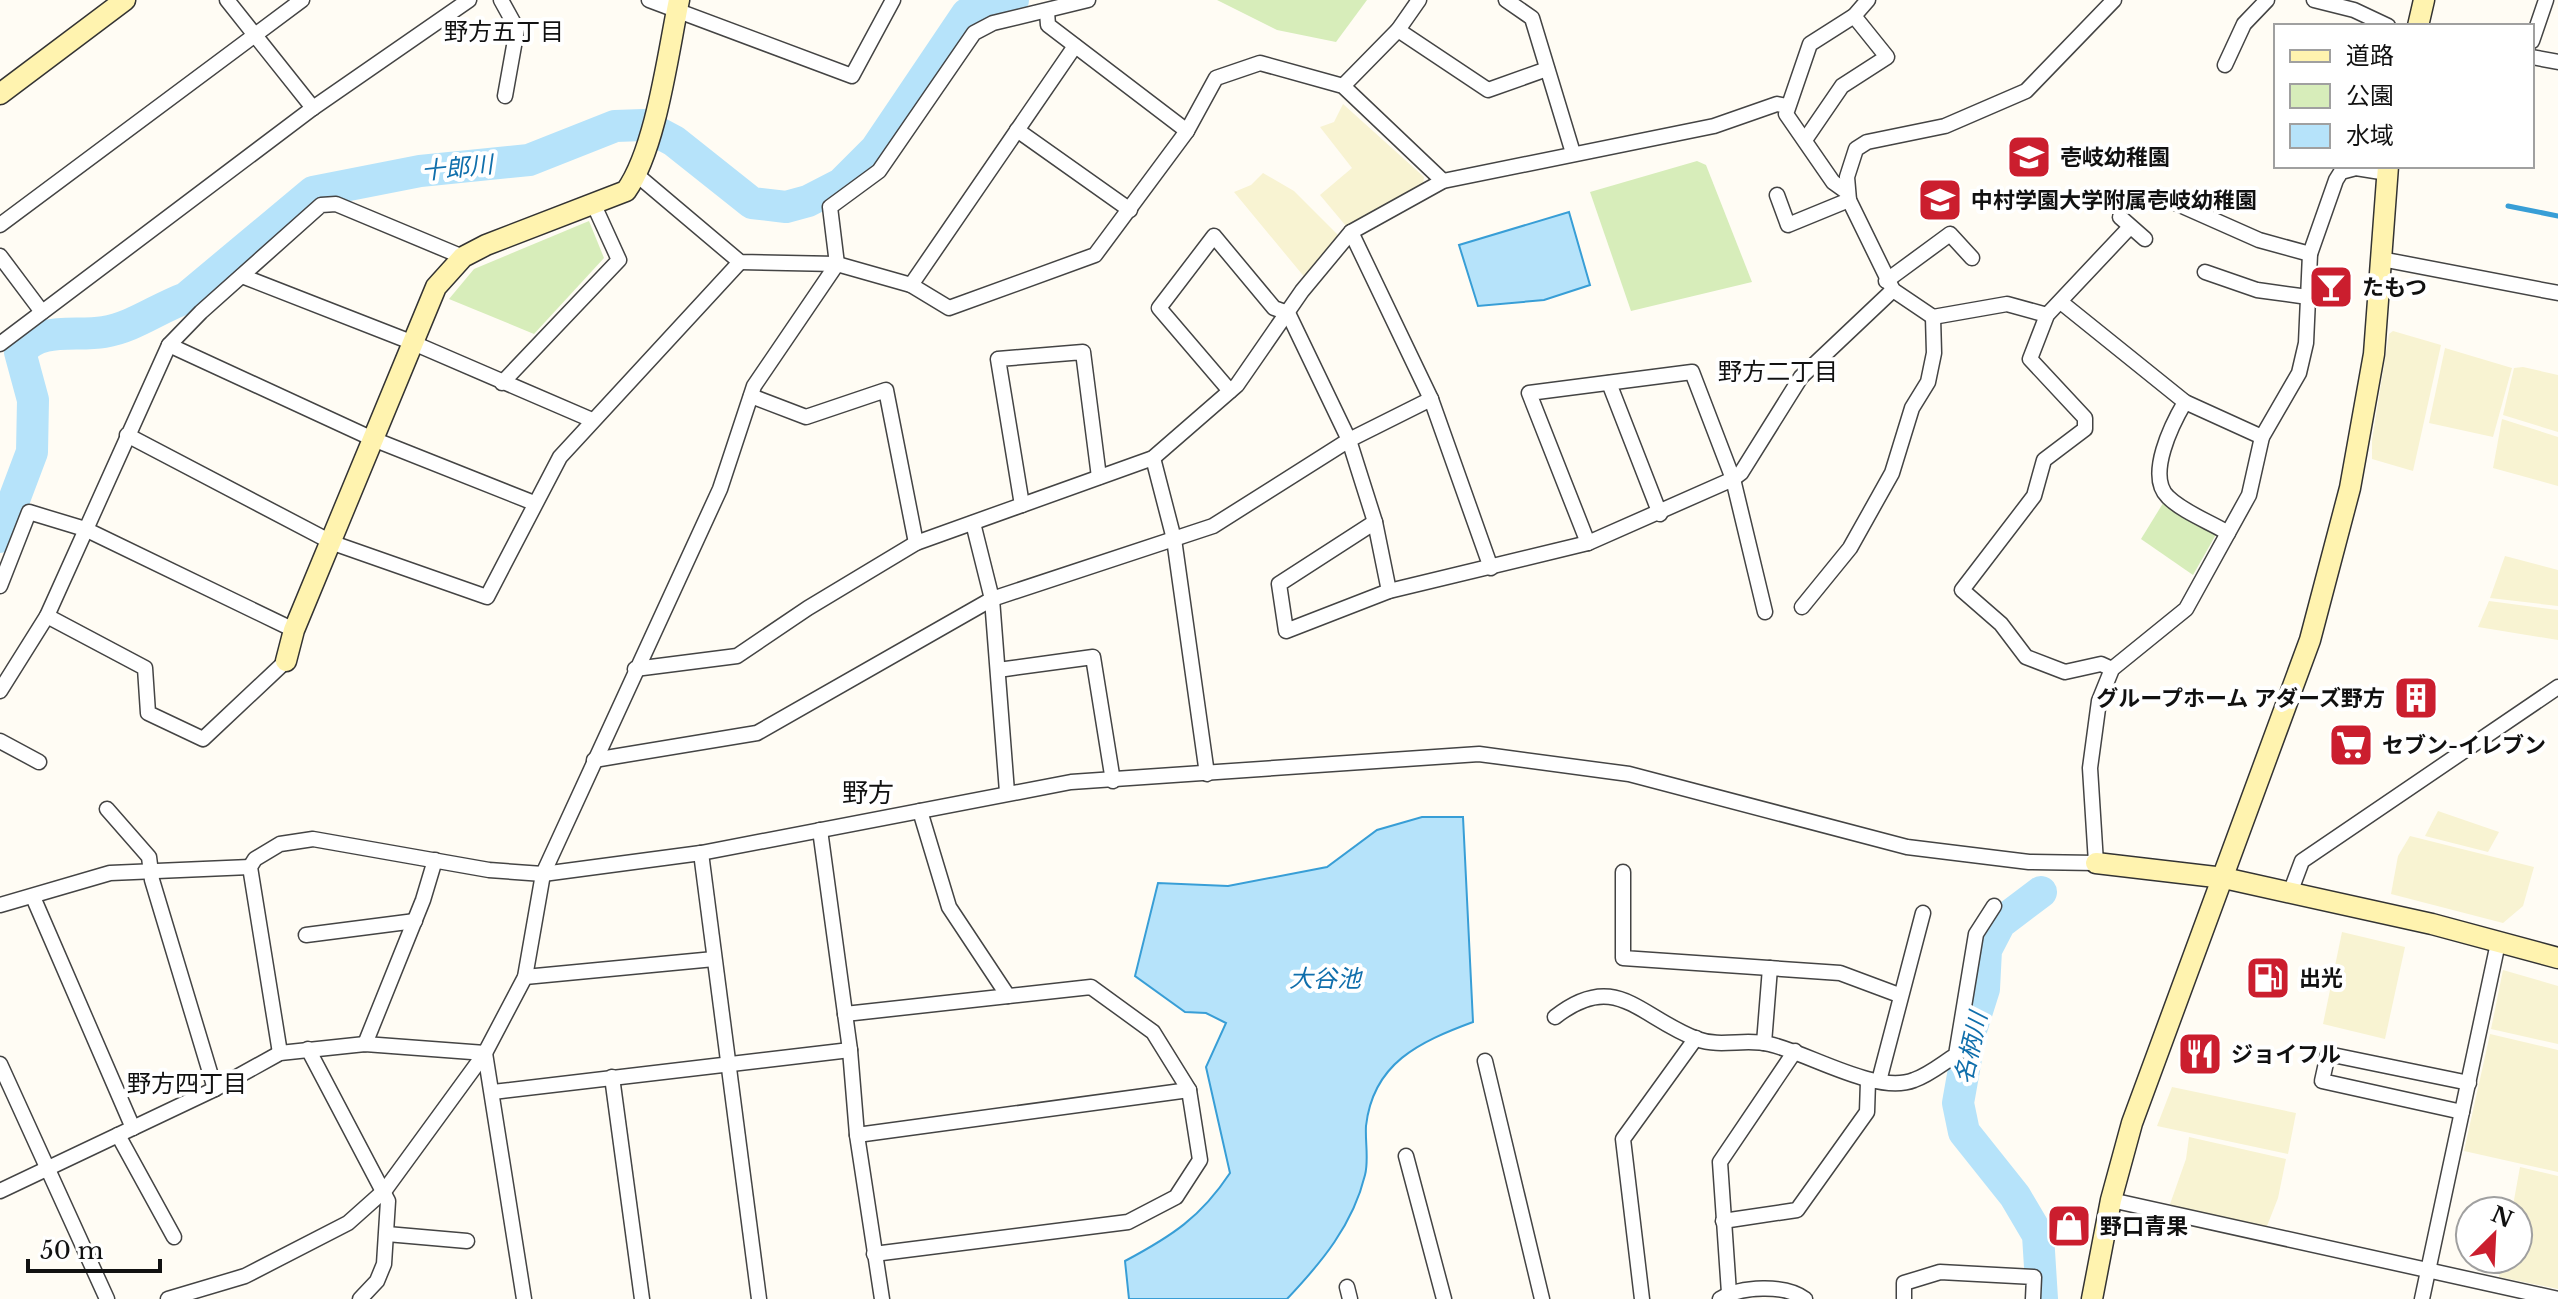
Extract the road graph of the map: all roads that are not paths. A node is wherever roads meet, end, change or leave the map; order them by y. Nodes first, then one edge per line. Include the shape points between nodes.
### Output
1 (125, 0) edge
2 (227, 0) edge
3 (302, 0) edge
4 (469, 0) edge
5 (501, 0) edge
6 (649, 0) edge
7 (893, 0) edge
8 (1088, 0) edge
9 (1419, 0) edge
10 (1506, 0) edge
11 (1868, 0) edge
12 (2114, 0) edge
13 (2267, 0) edge
14 (2314, 0) edge
15 (2424, 0) edge
16 (2546, 0) edge
17 (678, 5) edge
18 (1047, 12) junction
19 (1854, 16) junction
20 (2384, 24) edge
21 (2418, 24) edge
22 (1398, 30) junction
23 (253, 35) junction
24 (2534, 35) edge
25 (1075, 46) junction
26 (2534, 57) edge
27 (2558, 62) edge
28 (2225, 65) dead end
29 (1547, 69) junction
30 (1343, 86) junction
31 (0, 94) edge
32 (505, 96) dead end
33 (1787, 106) junction
34 (313, 108) junction
35 (1017, 130) junction
36 (1187, 131) junction
37 (1805, 140) junction
38 (1573, 153) junction
39 (2387, 170) edge
40 (637, 175) junction
41 (1443, 181) junction
42 (1777, 195) dead end
43 (1848, 196) junction
44 (2171, 201) dead end
45 (593, 203) junction
46 (1130, 210) junction
47 (0, 225) edge
48 (1351, 232) junction
49 (2145, 239) dead end
50 (2310, 254) junction
51 (0, 256) edge
52 (463, 257) junction
53 (1972, 258) dead end
54 (2381, 259) junction
55 (740, 262) junction
56 (837, 264) junction
57 (2205, 272) dead end
58 (242, 276) junction
59 (911, 285) junction
60 (1890, 286) junction
61 (2558, 293) edge
62 (2308, 297) junction
63 (2062, 303) junction
64 (42, 312) junction
65 (1288, 313) junction
66 (2047, 315) junction
67 (1933, 317) junction
68 (411, 342) junction
69 (0, 344) edge
70 (169, 345) junction
71 (502, 383) junction
72 (1609, 383) junction
73 (1230, 391) junction
74 (751, 396) junction
75 (1431, 399) junction
76 (2185, 402) junction
77 (592, 420) junction
78 (127, 435) junction
79 (2262, 437) junction
80 (373, 439) junction
81 (1349, 440) junction
82 (1153, 458) junction
83 (1099, 477) junction
84 (1733, 479) junction
85 (534, 503) junction
86 (1022, 505) junction
87 (1660, 514) junction
88 (1375, 522) junction
89 (973, 523) junction
90 (85, 529) junction
91 (2228, 533) junction
92 (1174, 539) junction
93 (333, 543) junction
94 (916, 543) junction
95 (1588, 543) junction
96 (1491, 568) junction
97 (0, 586) edge
98 (1389, 591) junction
99 (992, 599) junction
100 (1802, 607) dead end
101 (1765, 612) dead end
102 (47, 616) junction
103 (294, 630) junction
104 (286, 661) joint
105 (635, 669) junction
106 (2112, 669) junction
107 (998, 670) junction
108 (2558, 687) edge
109 (0, 691) edge
110 (0, 741) edge
111 (594, 760) junction
112 (39, 762) dead end
113 (1207, 774) junction
114 (1113, 781) junction
115 (1007, 792) junction
116 (107, 809) dead end
117 (920, 811) junction
118 (820, 830) junction
119 (701, 853) junction
120 (435, 860) junction
121 (2096, 863) junction
122 (250, 867) junction
123 (153, 870) junction
124 (1623, 872) dead end
125 (543, 874) junction
126 (2224, 878) junction
127 (2290, 893) junction
128 (33, 897) junction
129 (0, 905) edge
130 (1994, 906) dead end
131 (1923, 913) dead end
132 (415, 921) junction
133 (306, 935) dead end
134 (2498, 943) junction
135 (2558, 958) edge
136 (714, 959) junction
137 (1770, 968) junction
138 (525, 977) junction
139 (1899, 995) junction
140 (1008, 996) junction
141 (845, 1014) junction
142 (1555, 1017) dead end
143 (1696, 1038) junction
144 (1764, 1043) junction
145 (365, 1044) junction
146 (308, 1049) junction
147 (850, 1050) junction
148 (1795, 1051) junction
149 (280, 1053) junction
150 (485, 1053) junction
151 (1485, 1061) dead end
152 (728, 1062) junction
153 (0, 1064) edge
154 (612, 1077) junction
155 (1873, 1081) junction
156 (2469, 1083) junction
157 (215, 1089) junction
158 (1189, 1090) junction
159 (493, 1092) junction
160 (2462, 1112) junction
161 (133, 1128) junction
162 (118, 1135) junction
163 (857, 1135) junction
164 (1406, 1156) dead end
165 (45, 1169) junction
166 (385, 1190) junction
167 (0, 1191) edge
168 (2111, 1200) junction
169 (1723, 1221) junction
170 (387, 1234) junction
171 (174, 1237) dead end
172 (467, 1241) dead end
173 (874, 1254) junction
174 (2429, 1269) junction
175 (1724, 1296) edge
176 (107, 1299) edge
177 (168, 1299) edge
178 (360, 1299) edge
179 (524, 1299) edge
180 (642, 1299) edge
181 (759, 1299) edge
182 (882, 1299) edge
183 (1444, 1299) edge
184 (1542, 1299) edge
185 (1642, 1299) edge
186 (1805, 1299) edge
187 (1904, 1299) edge
188 (2033, 1299) edge
189 (2092, 1299) edge
190 (2422, 1299) edge
191 (2558, 1299) edge

1 - 31 street
2 - 23 street
3 - 23 street
4 - 34 street
5 - 32 street via 517,29
6 - 17 street
7 - 17 street via 852,76
8 - 18 street
9 - 22 street
10 - 29 street via 1532,18
11 - 19 street
12 - 43 street via 2026,91 1945,126 1867,142 1856,149 1847,177
13 - 28 street via 2244,24
14 - 20 street
15 - 21 street
16 - 24 street
17 - 40 street
18 - 25 street via 1048,25
18 - 56 street via 993,23 974,33 879,171 830,207
19 - 33 street via 1810,44
19 - 37 street via 1887,57 1842,86
22 - 29 street via 1488,90
22 - 30 street
23 - 34 street
23 - 47 street
25 - 35 street
25 - 36 street
26 - 27 street
29 - 38 street
30 - 36 street via 1260,63 1216,78
30 - 41 street
33 - 37 street via 1786,114
33 - 38 street via 1777,104 1714,126
34 - 64 street
35 - 46 street
35 - 59 street
36 - 46 street
37 - 43 street
38 - 41 street
39 - 50 street via 2341,172
39 - 54 street
40 - 45 street via 626,191
40 - 55 street
41 - 48 street
42 - 43 street via 1788,225
43 - 60 street
44 - 50 street via 2259,240
45 - 52 street
45 - 71 street via 619,260
46 - 59 street via 1095,255 949,308
48 - 65 street
48 - 75 street
49 - 63 street via 2125,223
50 - 62 street
51 - 64 street
52 - 58 street via 336,204 321,205
52 - 68 street via 436,287
53 - 60 street via 1950,234
54 - 61 street
54 - 126 street via 2374,354 2350,488 2310,640
55 - 56 street
55 - 77 street
56 - 59 street
56 - 74 street
57 - 62 street via 2257,290
58 - 68 street
58 - 70 street
60 - 67 street
60 - 84 street via 1801,377
62 - 79 street via 2299,373
63 - 66 street
63 - 76 street
64 - 69 street
65 - 73 street
65 - 73 street via 1274,308 1214,236 1159,308
65 - 81 street
66 - 67 street via 2007,304
66 - 106 street via 2030,359 2085,418 2085,429 2044,460 2034,496 1962,590 2001,624 2026,657 2065,672 2101,664
67 - 100 street via 1928,382 1912,408 1892,473 1850,548
68 - 71 street
68 - 80 street
70 - 78 street
70 - 80 street
71 - 77 street
72 - 84 street via 1692,372
72 - 87 street
72 - 95 street via 1529,393
73 - 82 street
74 - 94 street via 806,417 886,390
74 - 105 street via 720,489
75 - 81 street
75 - 96 street
76 - 79 street
76 - 91 street via 2168,431 2157,475 2166,496
77 - 85 street via 560,457
78 - 90 street
78 - 93 street
79 - 91 street via 2249,495
80 - 85 street
80 - 93 street
81 - 88 street
81 - 92 street via 1213,526
82 - 83 street
82 - 92 street
83 - 86 street
83 - 86 street via 1083,352 998,359
84 - 87 street
84 - 101 street
85 - 93 street via 487,597
86 - 89 street
87 - 95 street
88 - 98 street
88 - 98 street via 1279,584 1286,631
89 - 94 street
89 - 99 street
90 - 97 street via 29,512
90 - 102 street
90 - 103 street
91 - 106 street via 2186,609
92 - 99 street
92 - 113 street
93 - 103 street
94 - 105 street via 737,656
95 - 96 street
96 - 98 street
99 - 107 street
99 - 111 street via 757,733
102 - 104 street via 145,668 148,713 203,739
102 - 109 street
103 - 104 street
105 - 111 street
106 - 121 street via 2099,701 2090,768
107 - 114 street via 1093,657
107 - 115 street
108 - 127 street via 2302,861
110 - 112 street
111 - 125 street
113 - 114 street
113 - 121 street via 1479,754 1629,774 1907,847 2029,862
114 - 115 street
115 - 117 street
116 - 123 street via 149,857
117 - 118 street
117 - 140 street via 949,907
118 - 119 street
118 - 141 street
119 - 125 street
119 - 136 street
120 - 122 street via 313,839 280,844
120 - 125 street
120 - 132 street
121 - 126 street
122 - 123 street
122 - 149 street
123 - 128 street via 110,873
123 - 157 street
124 - 137 street via 1623,958
125 - 138 street
126 - 127 street
126 - 168 street via 2132,1123
127 - 134 street
128 - 129 street
128 - 161 street
130 - 155 street via 1976,934 1956,1055 1912,1082
131 - 139 street
132 - 133 street
132 - 145 street
134 - 135 street
134 - 156 street
136 - 138 street
136 - 152 street
137 - 139 street via 1840,973
137 - 144 street
138 - 150 street
139 - 155 street
140 - 141 street
140 - 158 street via 1091,987 1153,1032
141 - 147 street
142 - 143 street via 1576,1001 1610,994
143 - 144 street via 1719,1044
143 - 185 street via 1623,1139
144 - 148 street
145 - 146 street
145 - 150 street
146 - 149 street
146 - 166 street
147 - 152 street
147 - 163 street
148 - 155 street
148 - 169 street via 1720,1162
149 - 157 street
150 - 159 street
150 - 166 street
151 - 184 street
152 - 154 street
152 - 181 street
153 - 165 street
154 - 159 street
154 - 180 street
155 - 169 street via 1867,1112 1797,1210
156 - 160 street
156 - 160 street via 2328,1054 2322,1081
157 - 161 street
158 - 163 street
158 - 173 street via 1200,1160 1176,1197 1164,1204 1128,1222
159 - 179 street
160 - 174 street
161 - 162 street
162 - 165 street
162 - 171 street
163 - 173 street
164 - 183 street
165 - 167 street
165 - 176 street
166 - 170 street
166 - 177 street via 348,1223 245,1276
168 - 174 street
168 - 189 street
169 - 175 street
170 - 172 street
170 - 178 street via 377,1281
173 - 182 street
174 - 190 street
174 - 191 street
175 - 186 street via 1782,1289
187 - 188 street via 1904,1283 1940,1272 2034,1277

